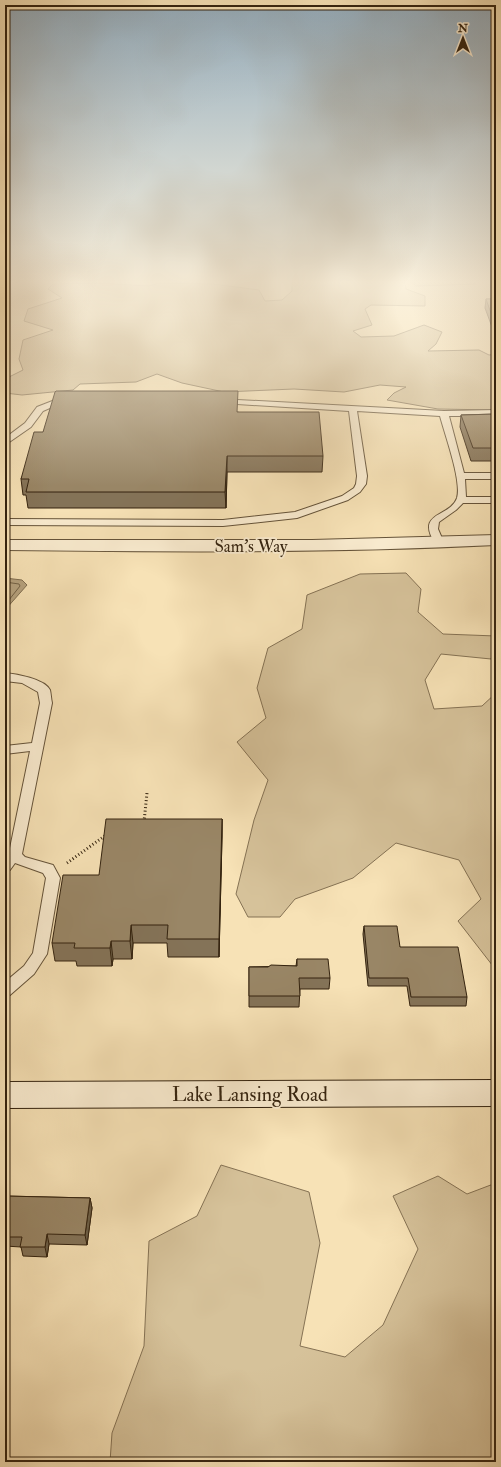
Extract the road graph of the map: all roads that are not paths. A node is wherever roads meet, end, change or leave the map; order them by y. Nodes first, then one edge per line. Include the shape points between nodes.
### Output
1 (72, 401) edge
2 (209, 401) edge
3 (353, 409) junction
4 (496, 413) edge
5 (444, 414) junction
6 (5, 442) edge
7 (461, 476) junction
8 (496, 476) edge
9 (461, 500) junction
10 (496, 500) edge
11 (5, 522) edge
12 (496, 540) edge
13 (439, 543) junction
14 (5, 545) edge
15 (5, 677) edge
16 (38, 746) junction
17 (5, 750) edge
18 (15, 855) junction
19 (5, 866) edge
20 (5, 991) edge
21 (496, 1093) edge
22 (5, 1095) edge

1 - 6 lane via 58,402 40,409 28,425
2 - 3 lane
3 - 5 lane
3 - 11 lane via 361,484 354,493 344,498 297,515 223,523
4 - 5 lane
5 - 7 lane
7 - 8 lane
7 - 9 lane
9 - 10 lane
9 - 13 lane via 435,521 434,529
12 - 13 street, Sam's Way
13 - 14 street, Sam's Way via 298,546
15 - 16 lane via 31,681 44,690 46,703
16 - 17 lane
16 - 18 lane
18 - 19 lane
18 - 20 lane via 20,860 48,869 53,878 40,954 30,970
21 - 22 street, Lake Lansing Road

